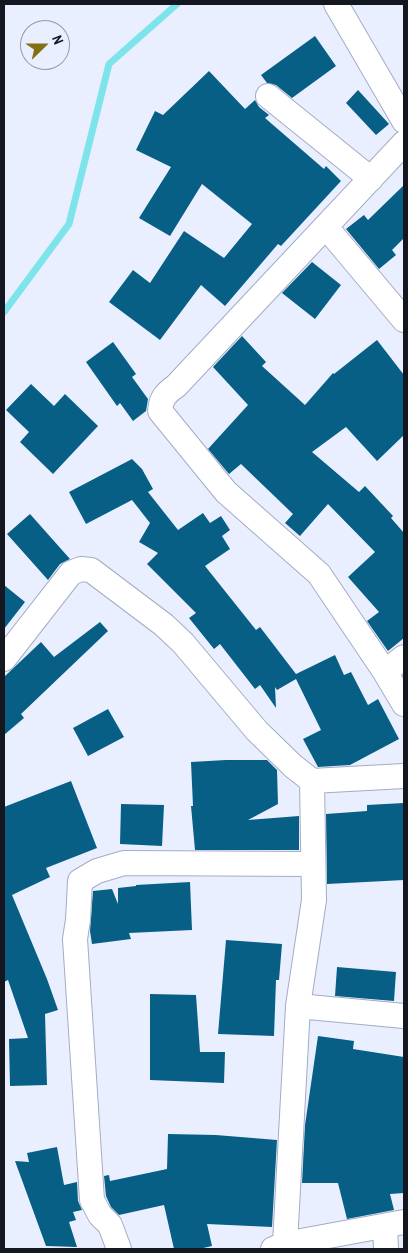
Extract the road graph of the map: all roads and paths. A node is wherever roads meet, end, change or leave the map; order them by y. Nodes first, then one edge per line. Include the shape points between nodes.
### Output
1 (336, 4) edge
2 (268, 96) dead end
3 (404, 120) edge
4 (404, 143) edge
5 (371, 179) junction
6 (326, 228) junction
7 (404, 320) edge
8 (404, 657) edge
9 (4, 659) edge
10 (385, 672) junction
11 (404, 704) edge
12 (404, 776) edge
13 (312, 781) junction
14 (313, 864) junction
15 (298, 1006) junction
16 (404, 1016) edge
17 (395, 1224) edge
18 (279, 1247) edge
19 (119, 1249) edge
20 (386, 1249) edge

1 - 3 street
2 - 5 street
4 - 5 street
5 - 6 street
6 - 7 street
6 - 10 street via 166,394 160,411 226,492 319,574
8 - 10 street
9 - 13 street via 71,573 91,570 183,643 256,731
10 - 11 street
12 - 13 street
13 - 14 street
14 - 15 street via 314,900
14 - 19 street via 124,863 80,881 75,939 92,1200 110,1225
15 - 16 street
15 - 18 street
17 - 18 street
17 - 20 street

